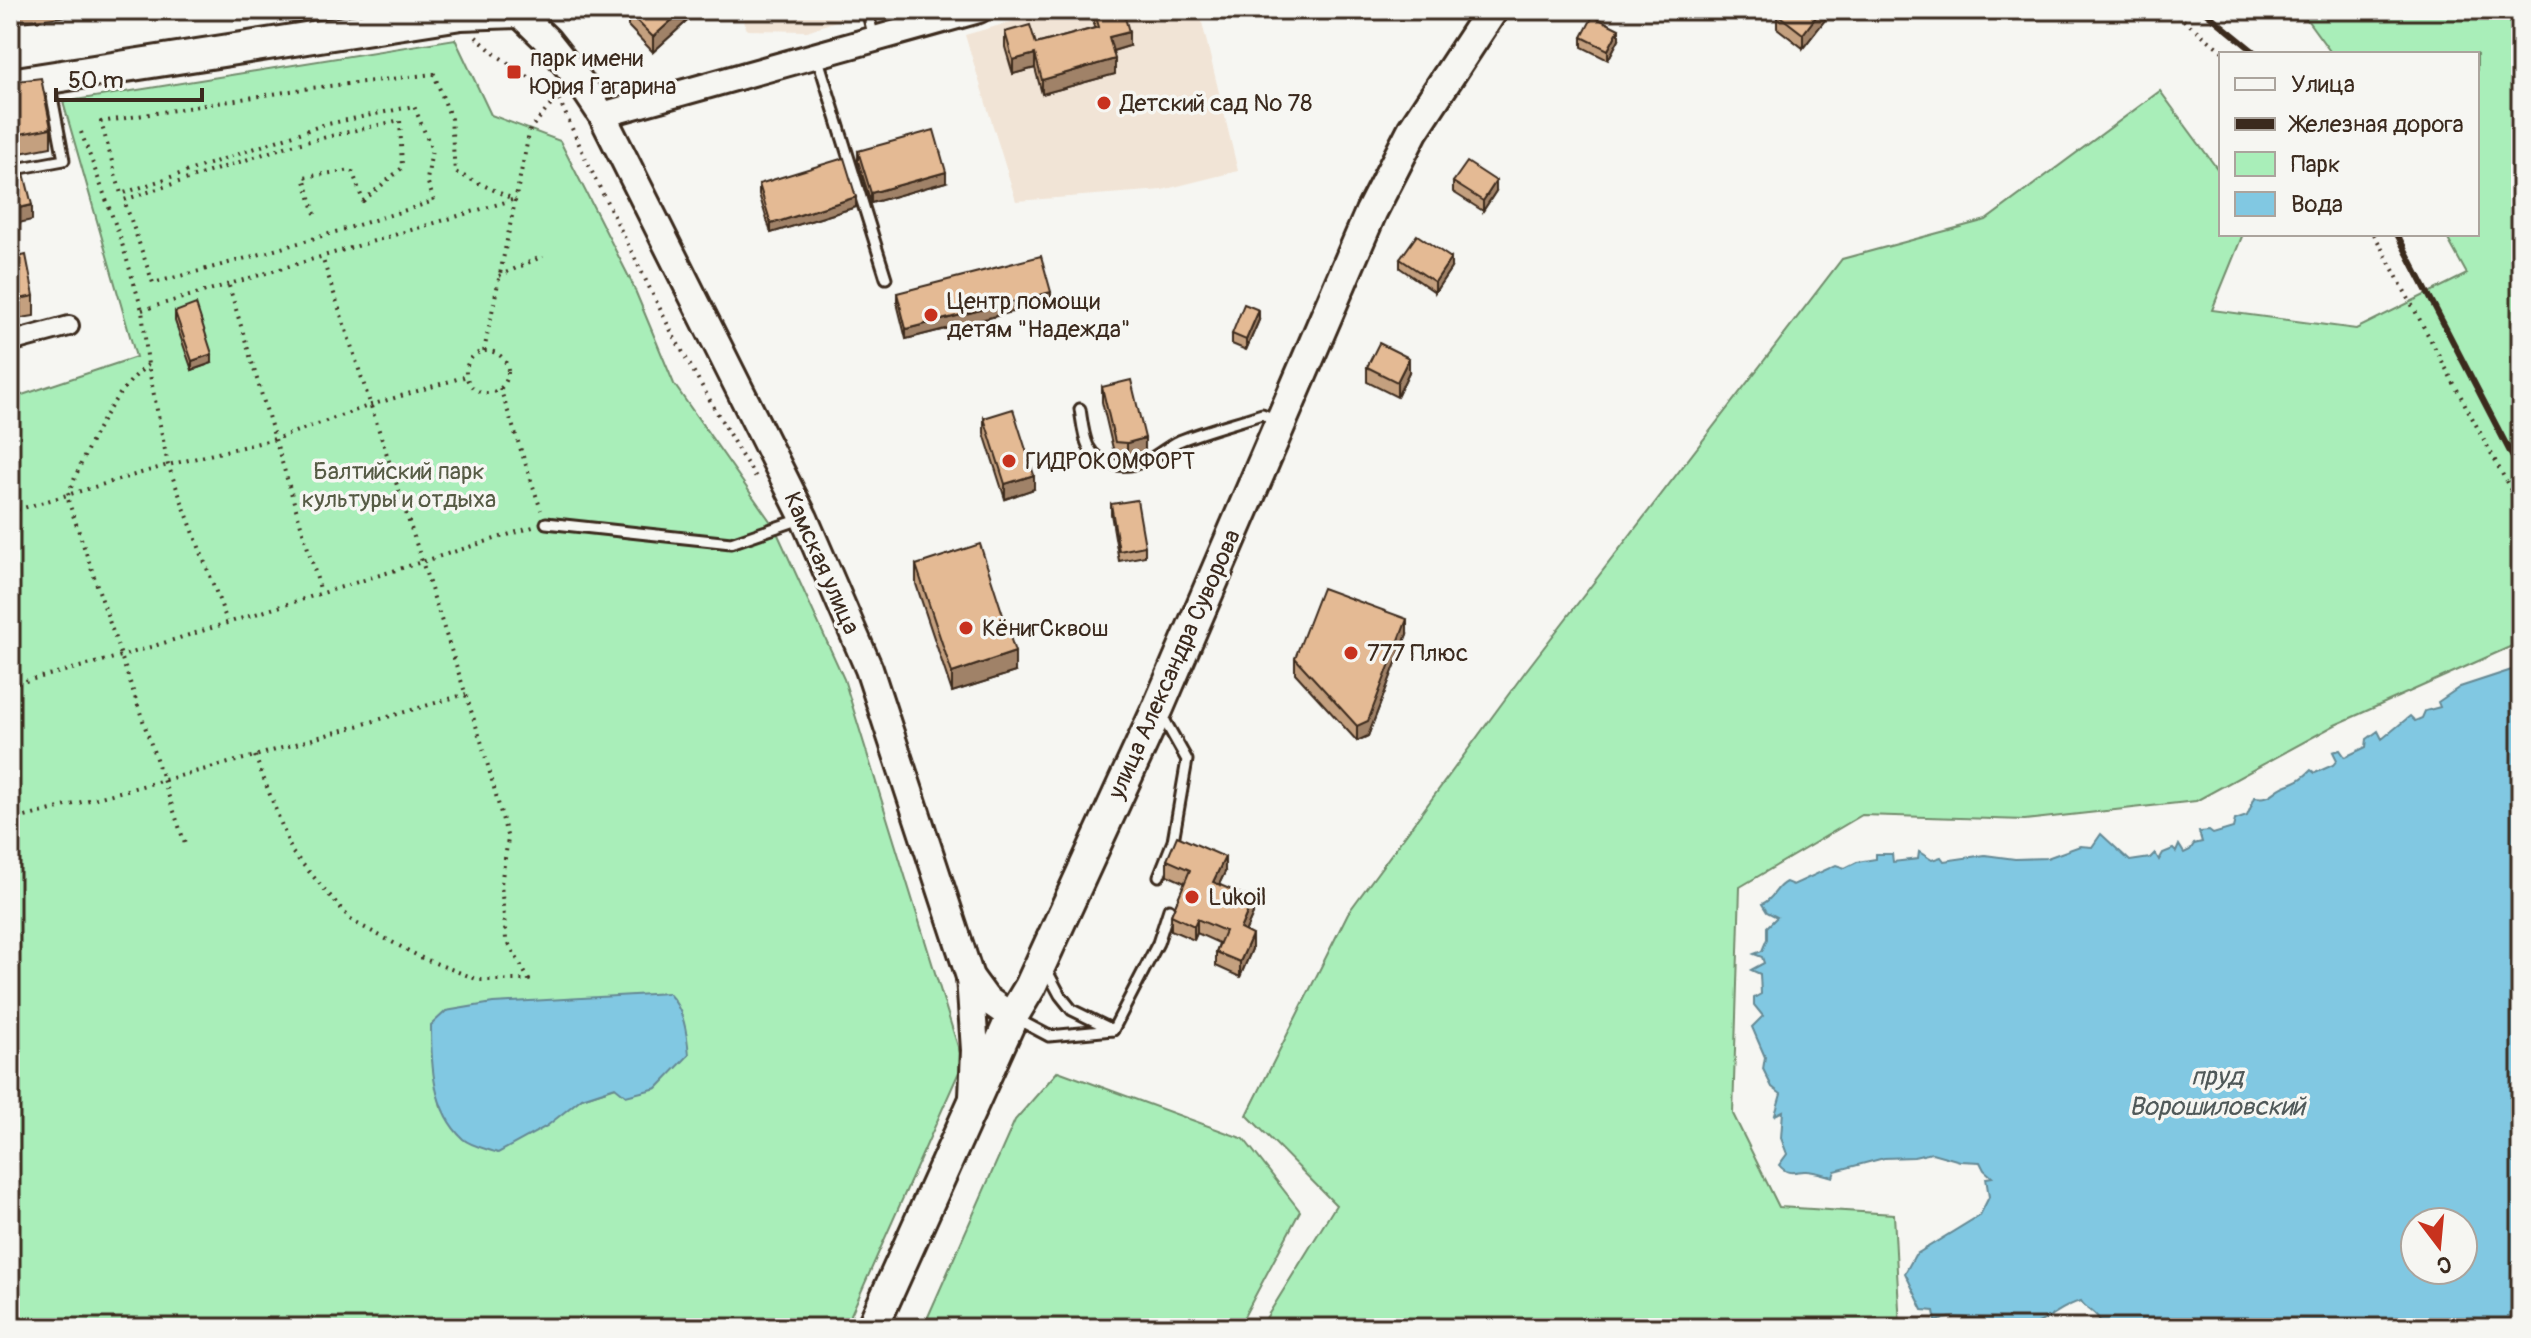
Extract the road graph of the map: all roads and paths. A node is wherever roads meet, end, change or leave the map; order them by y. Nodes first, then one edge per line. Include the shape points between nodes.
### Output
1 (867, 10) edge
2 (979, 10) edge
3 (1492, 10) edge
4 (2171, 10) edge
5 (516, 11) edge
6 (475, 36) dead end
7 (874, 39) junction
8 (2224, 52) edge
9 (816, 55) junction
10 (48, 78) junction
11 (10, 84) edge
12 (568, 88) junction
13 (602, 115) junction
14 (81, 132) dead end
15 (10, 170) edge
16 (515, 200) junction
17 (315, 214) dead end
18 (2375, 236) edge
19 (543, 256) dead end
20 (322, 257) junction
21 (499, 276) junction
22 (886, 278) dead end
23 (229, 286) junction
24 (142, 310) junction
25 (69, 326) dead end
26 (10, 342) edge
27 (484, 351) junction
28 (148, 365) junction
29 (467, 376) junction
30 (500, 388) junction
31 (371, 405) junction
32 (1080, 409) dead end
33 (1280, 421) junction
34 (275, 439) junction
35 (168, 465) junction
36 (757, 477) dead end
37 (67, 497) junction
38 (2521, 509) edge
39 (10, 512) edge
40 (804, 518) junction
41 (546, 523) junction
42 (423, 562) junction
43 (321, 592) junction
44 (227, 621) junction
45 (122, 656) junction
46 (10, 685) edge
47 (466, 694) junction
48 (1158, 708) junction
49 (255, 756) junction
50 (165, 780) junction
51 (10, 821) edge
52 (186, 847) dead end
53 (1159, 876) dead end
54 (1169, 909) dead end
55 (1042, 960) junction
56 (970, 977) junction
57 (1012, 1017) junction
58 (1113, 1030) junction
59 (973, 1102) junction
60 (872, 1328) edge

1 - 7 lane
2 - 7 street
3 - 33 main road, улица Александра Суворова via 1413,130
4 - 8 path
5 - 10 main road via 461,14
5 - 12 main road, Камская улица via 547,40
6 - 12 path via 495,54
7 - 9 street
9 - 13 street
9 - 22 lane
10 - 11 main road
10 - 15 lane via 64,160
12 - 13 main road, Камская улица
12 - 16 path via 530,129
12 - 36 path via 587,162 673,335
13 - 40 main road, Камская улица
14 - 24 path
16 - 17 path via 455,172 451,119 434,74 101,122 121,194 323,125 414,106 432,150 427,180 434,201 250,259 153,283 124,200 288,146 400,120 402,168 363,201 352,170 304,177
16 - 20 path
16 - 21 path
18 - 38 path
19 - 21 path
20 - 23 path
20 - 31 path
21 - 27 path
23 - 24 path
23 - 34 path
24 - 28 path
25 - 26 street
27 - 29 path via 468,362
27 - 30 path via 498,354 506,365 506,381
28 - 35 path
28 - 37 path via 111,409
29 - 30 path via 476,390
29 - 31 path
30 - 41 path
31 - 34 path
31 - 42 path
32 - 33 lane via 1092,451 1116,466 1147,461 1176,442 1262,414
33 - 48 main road, улица Александра Суворова
34 - 35 path
34 - 43 path
35 - 37 path
35 - 44 path
37 - 39 path
37 - 45 path
40 - 41 lane via 731,543
40 - 56 main road, Камская улица via 869,669
41 - 42 path
42 - 43 path
42 - 47 path
43 - 44 path
44 - 45 path
45 - 46 path
45 - 50 path
47 - 49 path
47 - 49 path via 508,839 501,884 506,939 529,980 479,980 422,958 352,921 292,852
48 - 53 lane via 1187,760 1173,841
48 - 55 main road, улица Александра Суворова
49 - 50 path
50 - 51 path
50 - 52 path
54 - 58 lane via 1158,943
55 - 57 main road, улица Александра Суворова
55 - 58 lane via 1072,1010
56 - 57 main road, Камская улица via 986,999
56 - 59 main road
57 - 58 lane via 1049,1036
57 - 59 main road, улица Александра Суворова
59 - 60 main road, улица Александра Суворова

